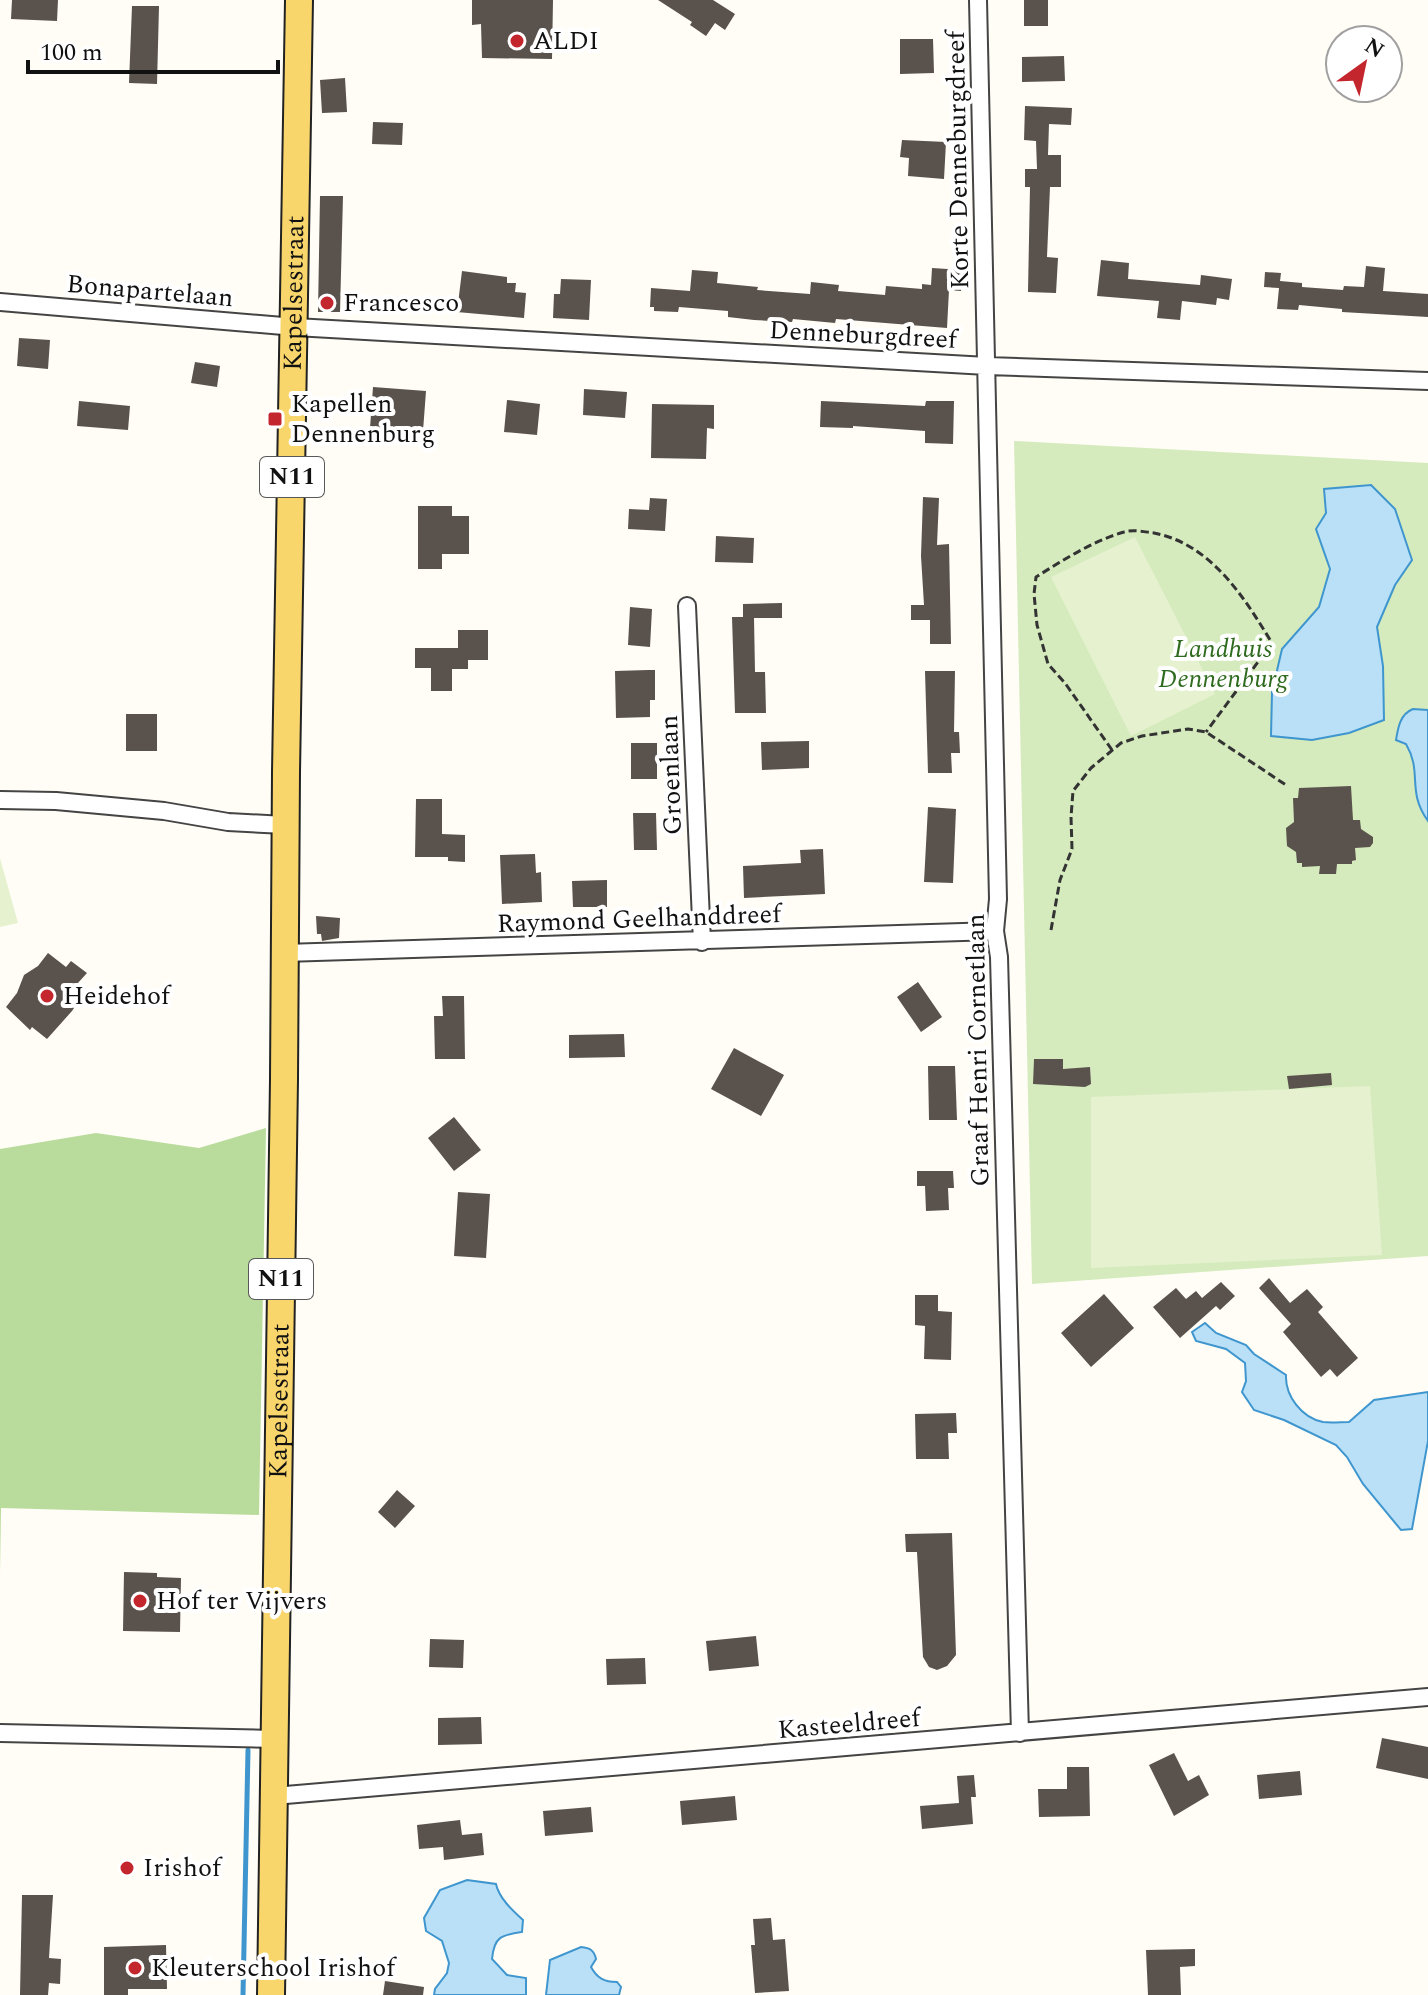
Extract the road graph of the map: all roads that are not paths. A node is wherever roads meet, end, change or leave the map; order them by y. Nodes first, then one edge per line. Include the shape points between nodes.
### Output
1 (299, 0) edge
2 (978, 0) edge
3 (0, 302) edge
4 (295, 327) junction
5 (987, 366) junction
6 (1428, 381) edge
7 (687, 606) dead end
8 (0, 800) edge
9 (285, 825) junction
10 (995, 931) junction
11 (702, 942) junction
12 (284, 953) junction
13 (1428, 1697) edge
14 (0, 1733) edge
15 (1020, 1733) junction
16 (275, 1739) junction
17 (274, 1796) junction
18 (271, 1995) edge

1 - 4 main road, Kapelsestraat / N11
2 - 5 street, Korte Denneburgdreef
3 - 4 street, Bonapartelaan
4 - 5 street, Denneburgdreef
4 - 9 main road, Kapelsestraat / N11
5 - 6 street, Denneburgdreef
5 - 10 street, Graaf Henri Cornetlaan
7 - 11 street, Groenlaan
8 - 9 street via 72,802
9 - 12 main road, Kapelsestraat / N11
10 - 11 street, Raymond Geelhanddreef
10 - 15 street, Graaf Henri Cornetlaan
11 - 12 street, Raymond Geelhanddreef
12 - 16 main road, Kapelsestraat / N11
13 - 15 street, Kasteeldreef
14 - 16 street
15 - 17 street, Kasteeldreef
16 - 17 main road, Kapelsestraat / N11
17 - 18 main road, Kapelsestraat / N11

